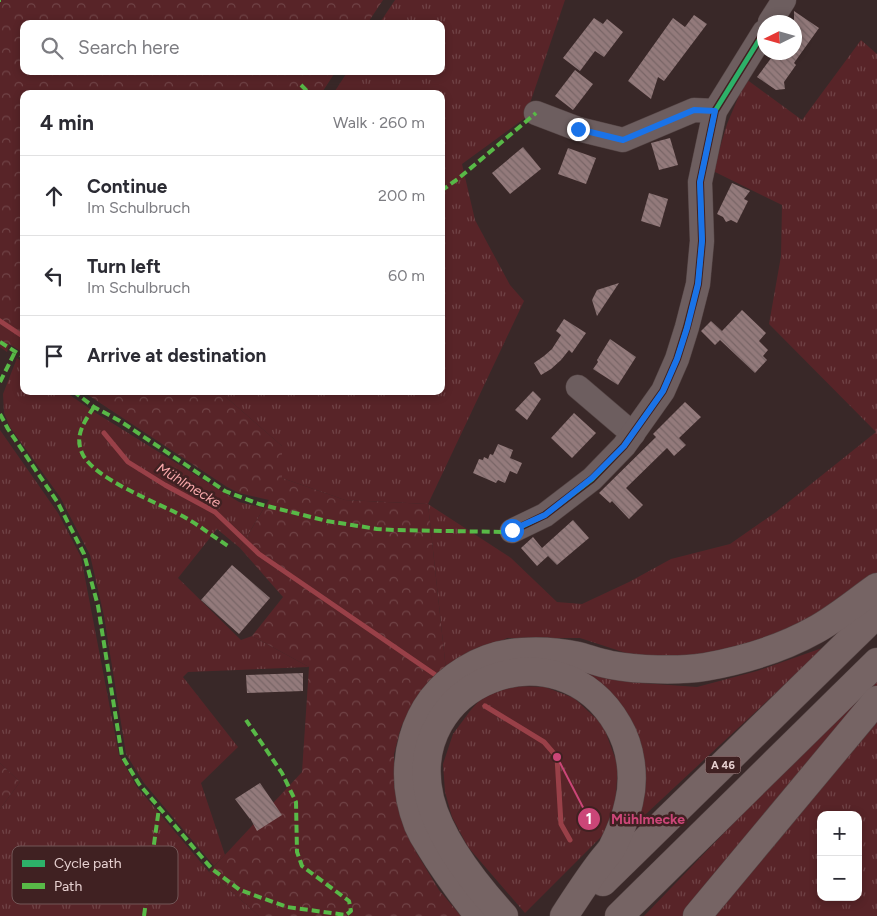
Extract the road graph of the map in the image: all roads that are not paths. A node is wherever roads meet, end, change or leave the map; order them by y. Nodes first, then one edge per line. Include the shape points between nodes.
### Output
1 (784, 0) edge
2 (774, 15) edge
3 (757, 43) edge
4 (715, 111) junction
5 (536, 113) dead end
6 (578, 386) dead end
7 (633, 434) junction
8 (512, 530) dead end
9 (877, 587) edge
10 (877, 614) edge
11 (877, 662) edge
12 (877, 700) edge
13 (479, 916) edge
14 (504, 916) edge
15 (564, 916) edge
16 (568, 916) edge
17 (619, 916) edge
18 (697, 916) edge

1 - 2 street
3 - 4 street
4 - 5 street via 694,110 623,140 578,129
4 - 7 street via 700,182 702,241 698,284 687,328 663,391
6 - 7 street
7 - 8 street via 592,478 545,515
9 - 13 highway via 808,634 774,650 725,663 680,669 631,668 578,656 522,652 483,660 453,677 435,695 419,720 408,760 408,780 418,827
10 - 16 highway, A 46
11 - 17 highway, A 46
12 - 18 highway
14 - 15 highway via 483,892 442,830 430,798 428,762 436,730 458,700 488,680 521,672 561,677 582,686 599,699 623,734 630,758 630,802 619,833

